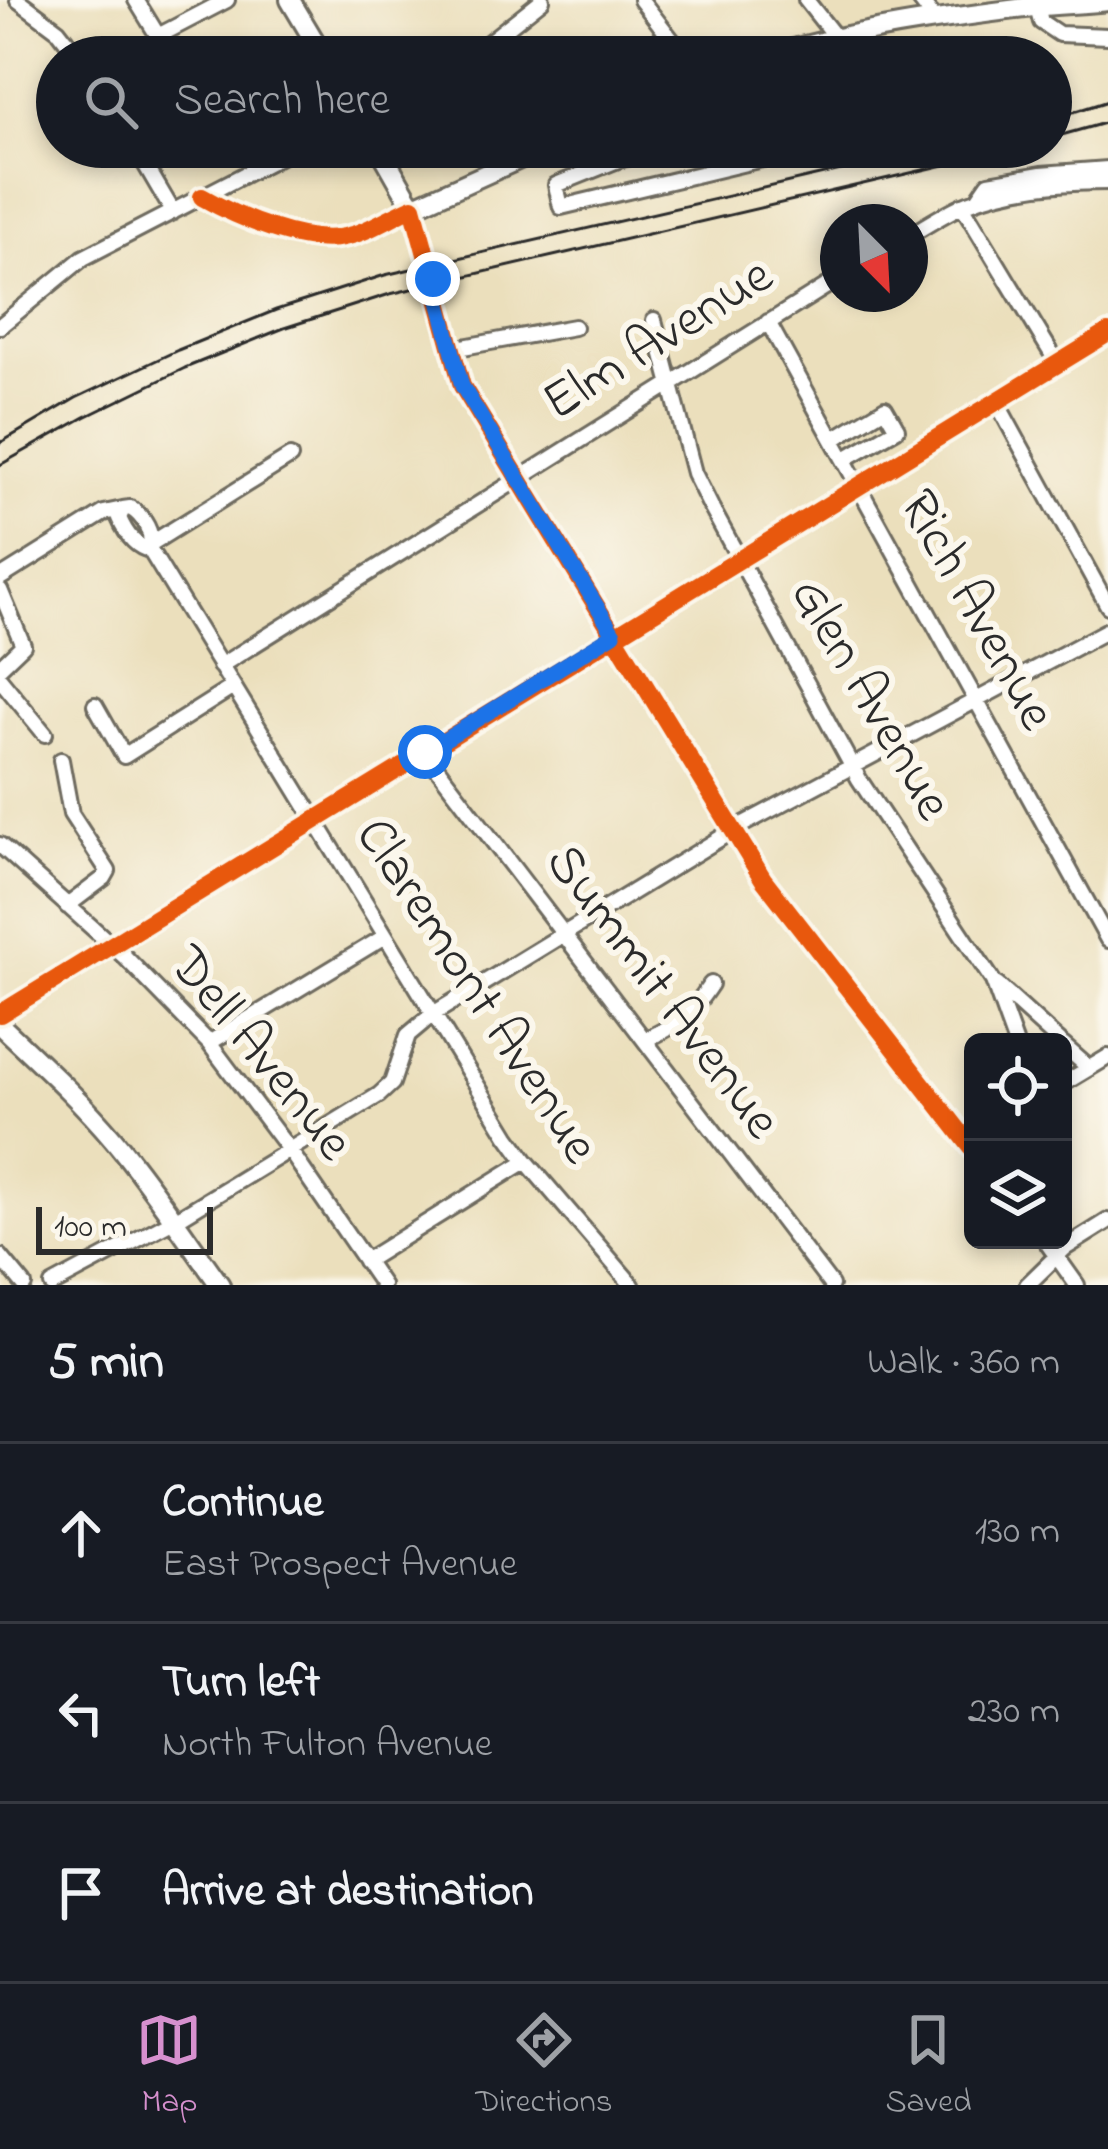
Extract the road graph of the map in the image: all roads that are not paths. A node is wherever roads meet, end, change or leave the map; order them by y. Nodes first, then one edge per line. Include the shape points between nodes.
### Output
1 (18, 0) edge
2 (136, 0) edge
3 (227, 0) edge
4 (290, 0) edge
5 (542, 0) edge
6 (641, 0) edge
7 (806, 0) edge
8 (920, 0) edge
9 (1108, 1) edge
10 (1035, 3) edge
11 (936, 21) junction
12 (63, 36) edge
13 (311, 36) edge
14 (497, 36) edge
15 (669, 36) edge
16 (834, 36) edge
17 (848, 36) edge
18 (1108, 36) edge
19 (147, 168) edge
20 (258, 168) edge
21 (390, 168) edge
22 (506, 168) edge
23 (598, 168) edge
24 (723, 168) edge
25 (1108, 169) edge
26 (1108, 182) edge
27 (202, 197) junction
28 (978, 199) junction
29 (962, 205) junction
30 (173, 212) junction
31 (416, 215) junction
32 (928, 225) edge
33 (820, 290) edge
34 (2, 319) edge
35 (654, 320) dead end
36 (768, 322) junction
37 (574, 327) dead end
38 (1108, 333) edge
39 (452, 349) junction
40 (1058, 364) junction
41 (672, 382) junction
42 (996, 401) junction
43 (834, 439) junction
44 (290, 457) dead end
45 (845, 460) junction
46 (519, 478) junction
47 (858, 485) junction
48 (151, 547) junction
49 (740, 557) junction
50 (0, 578) edge
51 (0, 590) edge
52 (1108, 606) edge
53 (1108, 630) edge
54 (614, 634) junction
55 (220, 666) junction
56 (0, 667) edge
57 (0, 679) edge
58 (233, 688) junction
59 (976, 699) junction
60 (95, 705) dead end
61 (45, 734) dead end
62 (425, 752) junction
63 (61, 760) dead end
64 (852, 766) junction
65 (314, 820) junction
66 (733, 830) junction
67 (0, 845) edge
68 (67, 906) junction
69 (563, 935) junction
70 (384, 937) junction
71 (1108, 940) edge
72 (112, 945) junction
73 (993, 981) junction
74 (711, 984) dead end
75 (0, 1014) edge
76 (433, 1014) junction
77 (0, 1025) edge
78 (1012, 1033) edge
79 (1050, 1033) edge
80 (645, 1040) junction
81 (209, 1043) junction
82 (1072, 1053) edge
83 (1108, 1057) edge
84 (1089, 1068) junction
85 (1072, 1078) edge
86 (969, 1141) edge
87 (290, 1151) junction
88 (526, 1161) junction
89 (175, 1220) junction
90 (1108, 1221) edge
91 (1051, 1249) edge
92 (0, 1256) edge
93 (1056, 1256) junction
94 (365, 1261) junction
95 (24, 1285) edge
96 (52, 1285) edge
97 (220, 1285) edge
98 (382, 1285) edge
99 (632, 1285) edge
100 (831, 1285) edge
101 (1027, 1285) edge
102 (1077, 1285) edge

1 - 12 street
2 - 3 street via 158,36
4 - 13 main road
5 - 14 street
6 - 15 street
7 - 16 street
8 - 11 street
9 - 10 main road
10 - 11 main road
10 - 18 street via 1041,22 1060,34
11 - 17 main road
19 - 30 street
20 - 27 street
21 - 31 main road
22 - 31 main road
23 - 24 street via 556,185 561,207
25 - 28 street via 989,183
26 - 28 street
27 - 30 street
27 - 31 street via 230,214 318,238
28 - 29 street
29 - 32 street
29 - 40 street
30 - 34 street via 83,258
31 - 39 street, bridge
33 - 36 street, Elm Avenue
35 - 41 street, Glen Avenue
36 - 41 street, Elm Avenue
36 - 43 street, Rich Avenue
37 - 39 street
38 - 40 street
39 - 46 street via 462,386
40 - 42 street
41 - 46 street, Elm Avenue
41 - 49 street, Glen Avenue via 694,473
42 - 47 street
42 - 52 street
43 - 45 street, Rich Avenue
43 - 45 street via 885,408 897,429
44 - 48 street
45 - 47 street, Rich Avenue
46 - 54 street
46 - 55 street, Elm Avenue
47 - 49 street
47 - 59 street, Rich Avenue
48 - 50 street, Claremont Avenue via 142,548 122,526 123,509
48 - 55 street, Claremont Avenue
49 - 54 street
49 - 64 street, Glen Avenue
51 - 56 street via 23,645
53 - 59 street
54 - 62 street
54 - 66 street
55 - 58 street, Claremont Avenue
57 - 61 street
58 - 60 street via 124,756
58 - 65 street, Claremont Avenue
59 - 64 street
59 - 71 street, Rich Avenue
62 - 65 street
62 - 69 street, Summit Avenue
63 - 68 street via 71,814 108,872
64 - 66 street
64 - 73 street, Glen Avenue
65 - 70 street, Claremont Avenue
65 - 72 street
66 - 69 street
66 - 86 street
67 - 68 street, Dell Avenue
68 - 72 street, Dell Avenue
69 - 76 street
69 - 80 street, Summit Avenue
70 - 76 street, Claremont Avenue
70 - 81 street
72 - 75 street
72 - 81 street, Dell Avenue
73 - 78 street, Glen Avenue
73 - 79 street, Glen Avenue
74 - 80 street via 680,1023
76 - 87 street via 408,1035 392,1083
76 - 88 street, Claremont Avenue
77 - 89 main road via 102,1126
80 - 100 street, Summit Avenue
81 - 87 street, Dell Avenue
82 - 84 street, Glen Avenue
83 - 84 street
84 - 85 street
87 - 89 street
87 - 94 street, Dell Avenue
88 - 94 street
88 - 99 street, Claremont Avenue
89 - 96 street
89 - 97 main road
90 - 93 street
91 - 93 street
92 - 95 street
93 - 101 street
93 - 102 street
94 - 98 street, Dell Avenue

